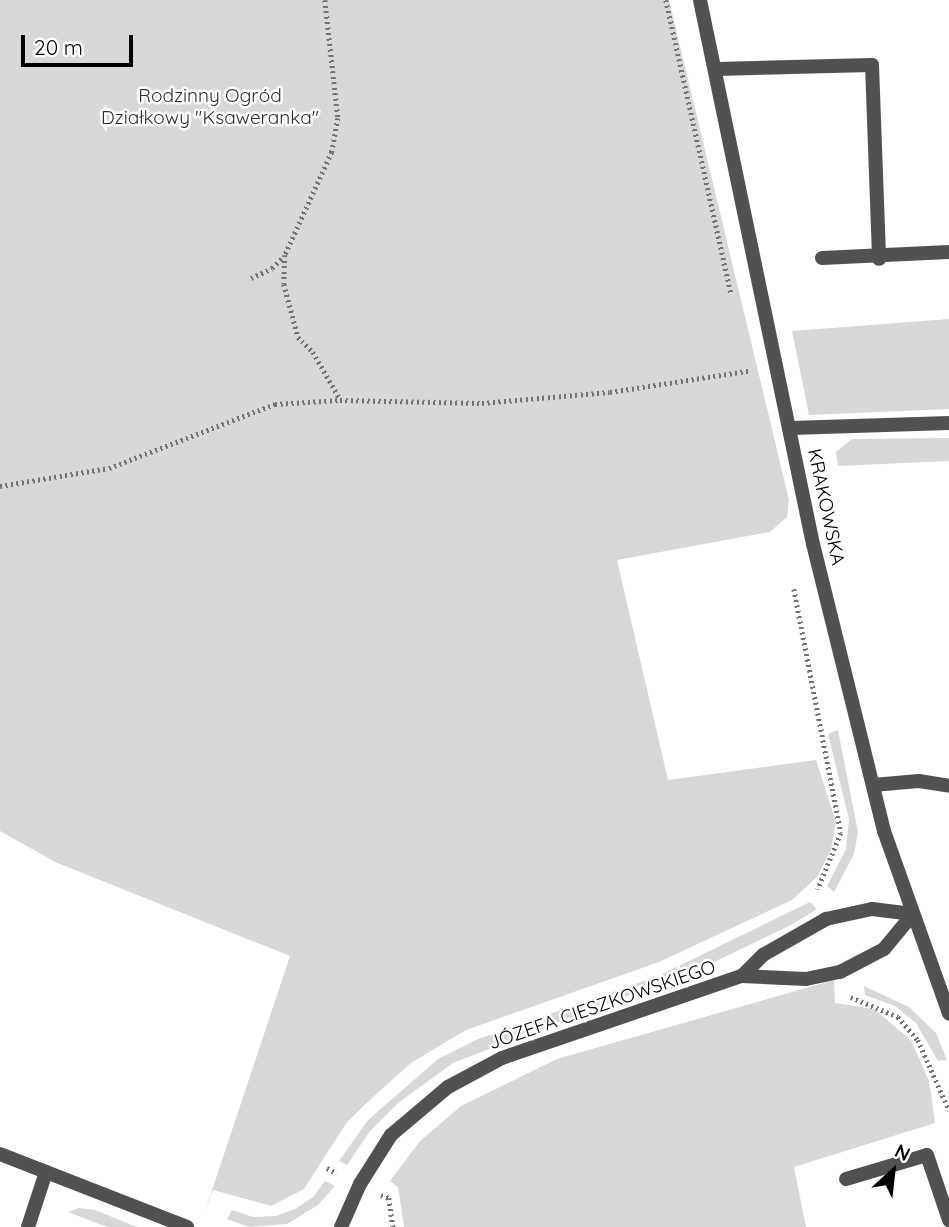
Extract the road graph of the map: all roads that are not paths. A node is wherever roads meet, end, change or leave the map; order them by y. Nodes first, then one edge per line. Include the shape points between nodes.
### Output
1 (700, 0) edge
2 (717, 69) junction
3 (949, 253) edge
4 (822, 258) dead end
5 (879, 259) junction
6 (949, 423) edge
7 (791, 428) junction
8 (873, 785) junction
9 (949, 786) edge
10 (913, 914) junction
11 (742, 976) junction
12 (949, 1014) edge
13 (0, 1154) edge
14 (46, 1172) junction
15 (846, 1179) dead end
16 (949, 1220) edge
17 (29, 1227) edge
18 (187, 1227) edge
19 (341, 1227) edge

1 - 2 street, KRAKOWSKA
2 - 5 street via 872,65
2 - 7 street, KRAKOWSKA
3 - 5 street
4 - 5 street
6 - 7 street
7 - 8 street, KRAKOWSKA via 813,544
8 - 9 street via 919,781
8 - 10 street, KRAKOWSKA
10 - 11 street, JÓZEFA CIESZKOWSKIEGO via 872,909 826,919 763,955
10 - 11 street, JÓZEFA CIESZKOWSKIEGO via 884,948 840,972 806,979
10 - 12 street, KRAKOWSKA
11 - 19 street, JÓZEFA CIESZKOWSKIEGO via 502,1058 448,1087 391,1135 360,1184
13 - 14 street
14 - 17 street
14 - 18 street
15 - 16 street via 927,1156

